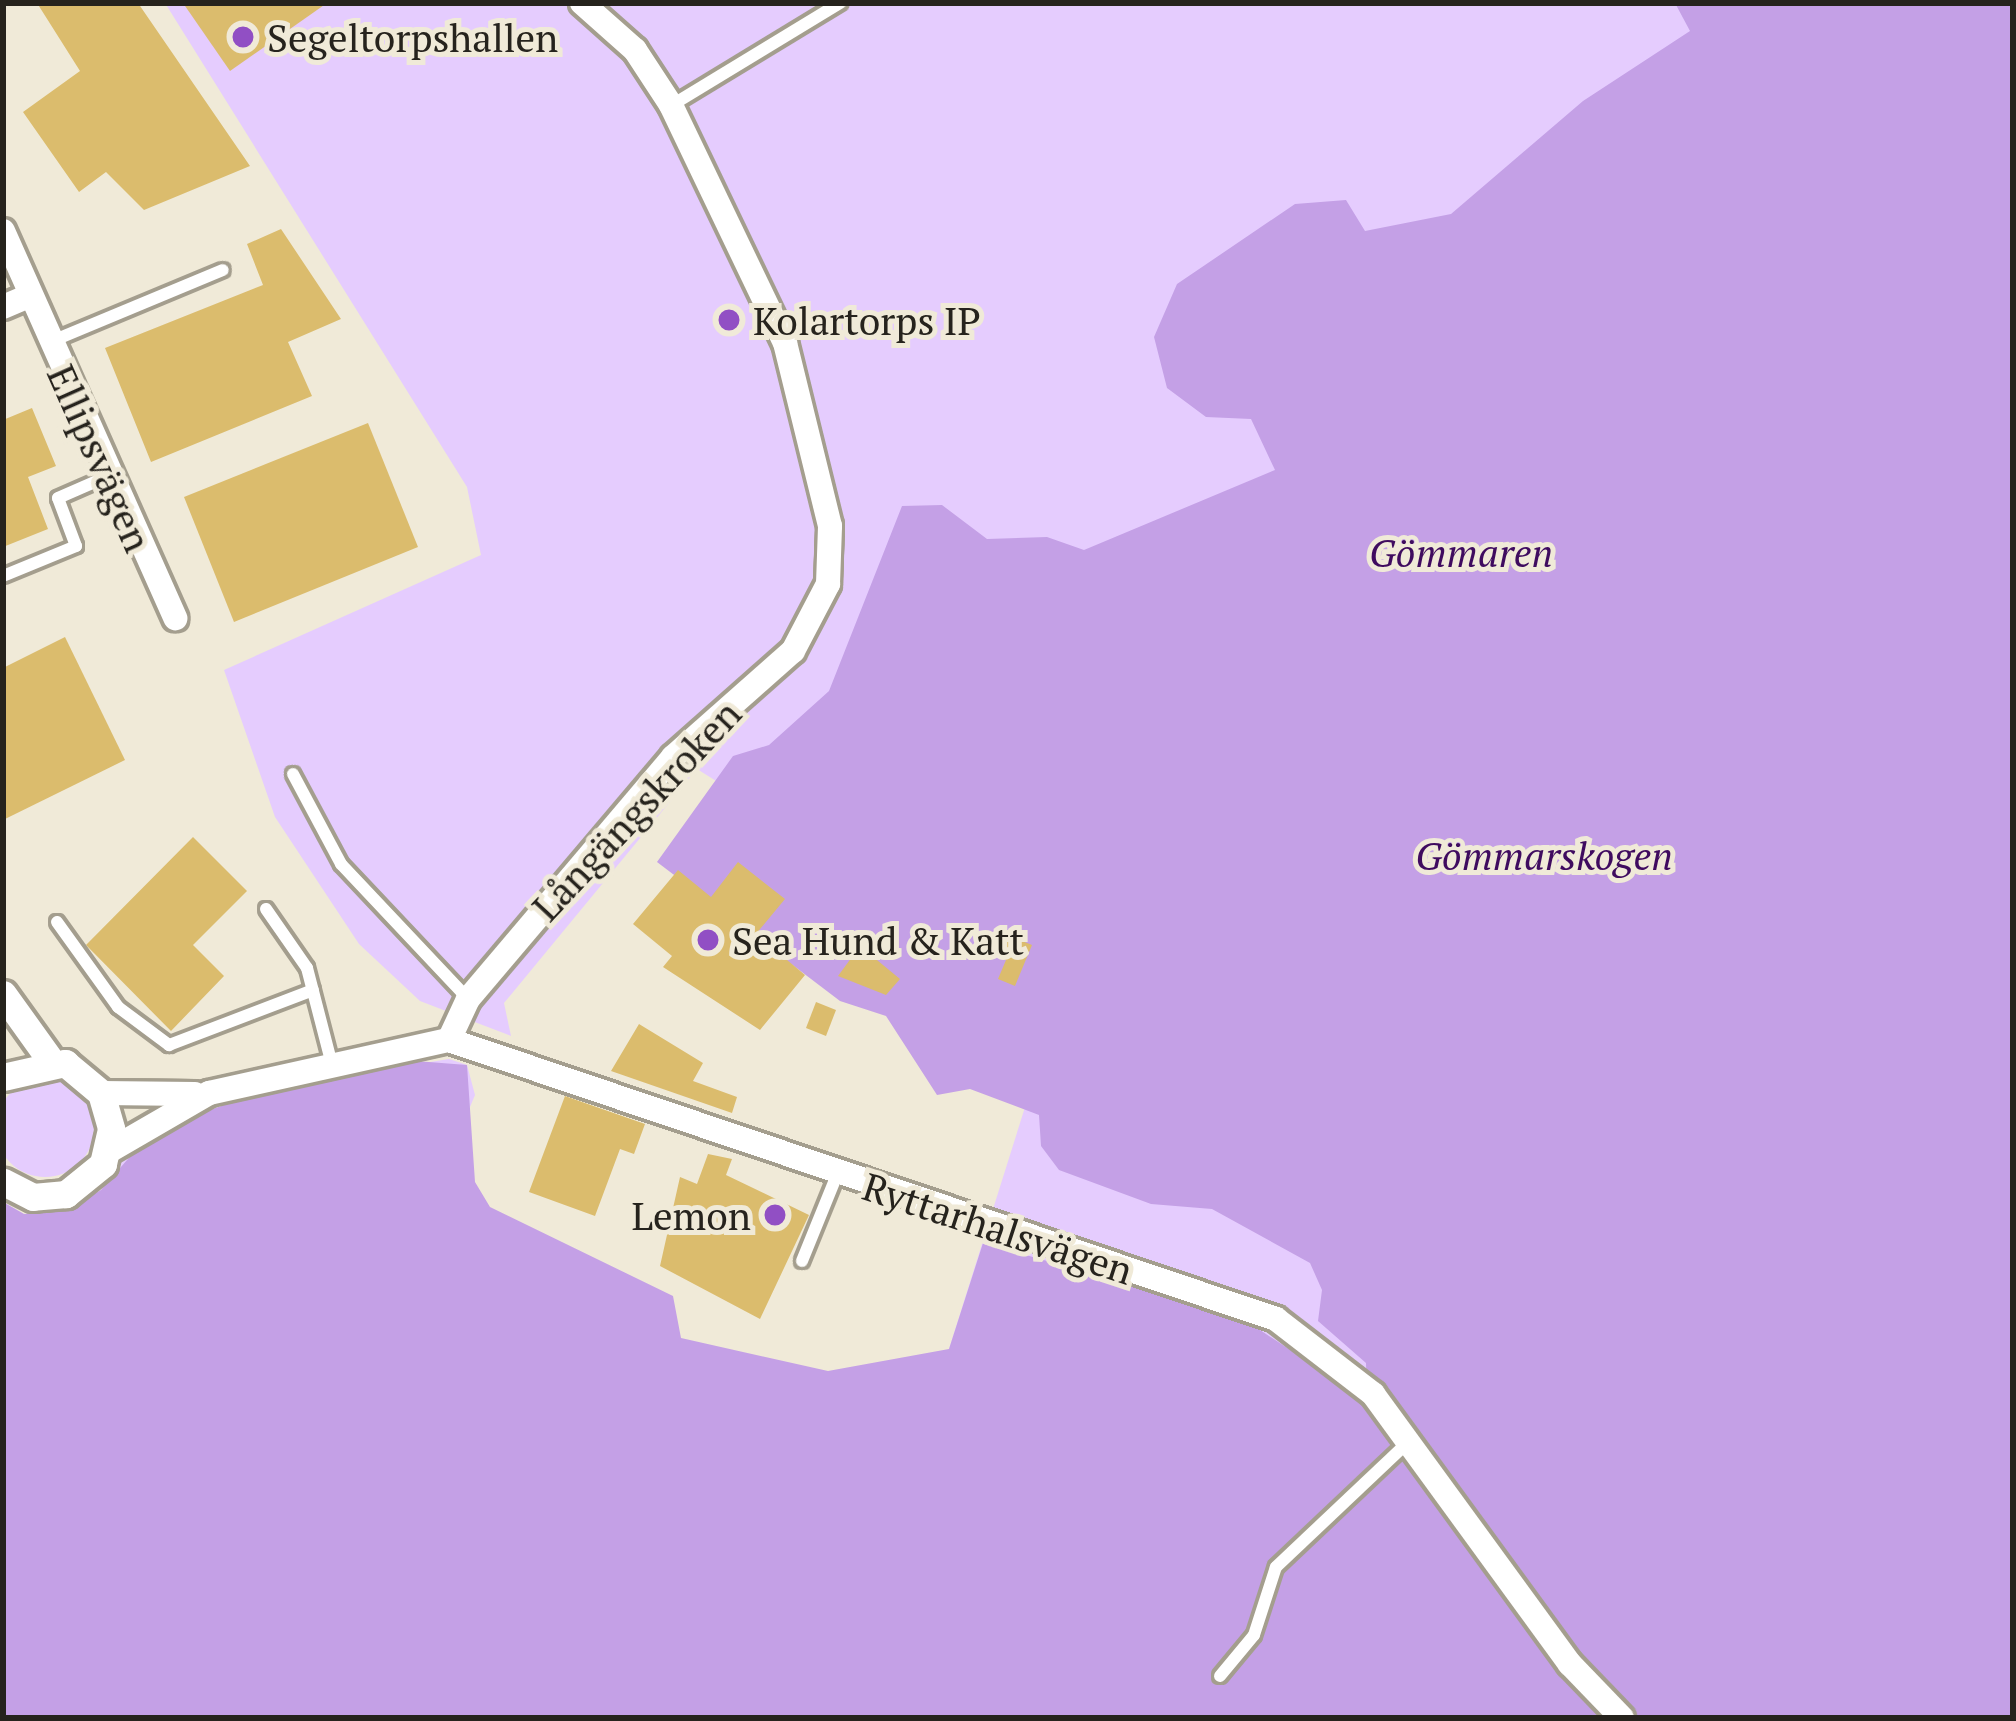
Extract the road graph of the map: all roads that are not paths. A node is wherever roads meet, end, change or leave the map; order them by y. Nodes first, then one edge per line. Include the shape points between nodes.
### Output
1 (582, 3) edge
2 (840, 3) edge
3 (671, 105) junction
4 (3, 231) edge
5 (223, 270) dead end
6 (29, 296) junction
7 (3, 307) edge
8 (49, 342) junction
9 (108, 476) junction
10 (3, 576) edge
11 (175, 618) dead end
12 (293, 774) dead end
13 (266, 909) dead end
14 (57, 922) dead end
15 (313, 990) junction
16 (3, 994) edge
17 (468, 999) junction
18 (449, 1040) junction
19 (50, 1061) junction
20 (331, 1061) junction
21 (3, 1077) edge
22 (101, 1093) junction
23 (209, 1093) junction
24 (109, 1151) junction
25 (837, 1175) junction
26 (3, 1182) edge
27 (802, 1261) dead end
28 (1408, 1442) junction
29 (1220, 1676) dead end
30 (1622, 1718) edge

1 - 3 street, Långängskroken via 635,50
2 - 3 lane
3 - 17 street, Långängskroken via 785,343 830,526 828,584 793,651 673,757
4 - 6 street, Ellipsvägen
5 - 8 lane
6 - 7 street
6 - 8 street, Ellipsvägen
8 - 9 street, Ellipsvägen
9 - 10 lane via 58,498 76,546
9 - 11 street, Ellipsvägen
12 - 17 lane via 341,864
13 - 15 lane
14 - 15 lane via 118,1006 169,1045
15 - 20 lane
16 - 19 street
17 - 18 street, Långängskroken
18 - 20 street, Ryttarhalsvägen
18 - 25 street, Ryttarhalsvägen
19 - 21 street
19 - 22 street
20 - 23 street, Ryttarhalsvägen
22 - 23 street, Ryttarhalsvägen
22 - 24 street
23 - 24 street, Ryttarhalsvägen
24 - 26 street via 67,1194 33,1197
25 - 27 lane
25 - 28 street, Ryttarhalsvägen via 1276,1319 1333,1355
28 - 29 lane via 1276,1567 1254,1635
28 - 30 street, Ryttarhalsvägen

